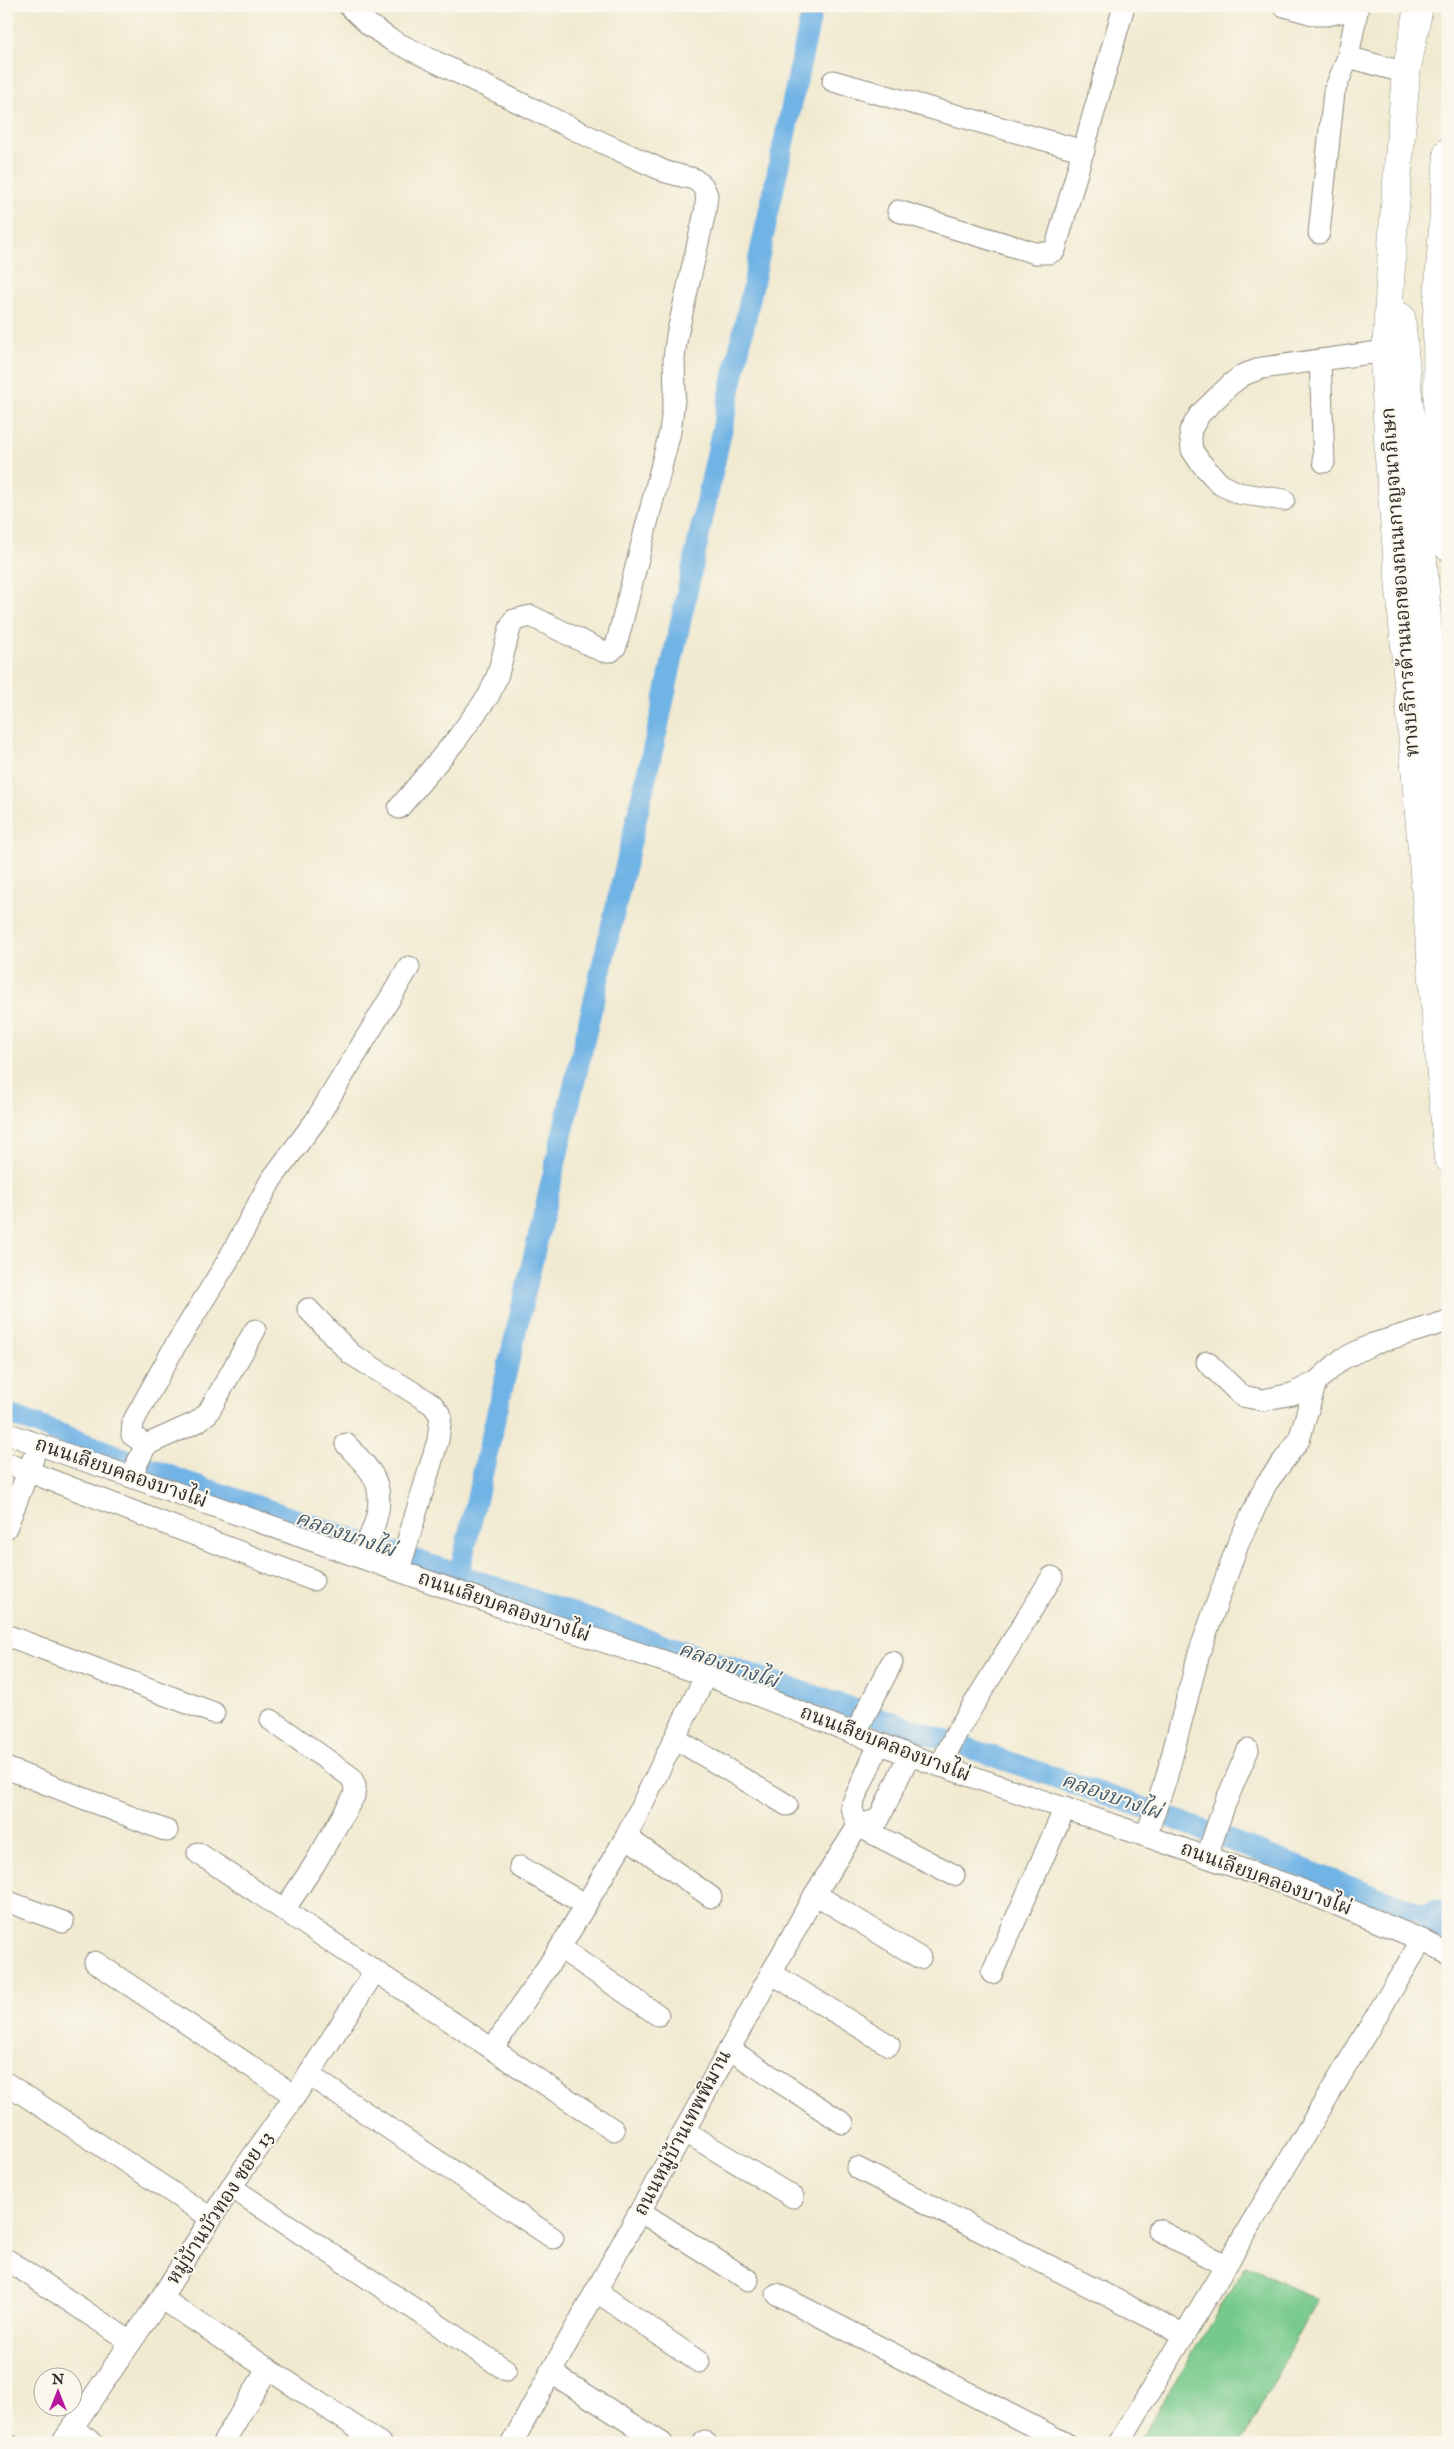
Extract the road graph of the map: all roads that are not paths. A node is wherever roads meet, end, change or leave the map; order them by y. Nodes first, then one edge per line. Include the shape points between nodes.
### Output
1 (348, 6) edge
2 (1124, 6) edge
3 (1284, 6) edge
4 (1419, 6) edge
5 (1357, 7) edge
6 (1348, 57) junction
7 (1406, 73) junction
8 (833, 81) dead end
9 (1084, 151) junction
10 (1448, 152) edge
11 (898, 211) dead end
12 (1393, 231) junction
13 (1319, 233) dead end
14 (1386, 351) junction
15 (1320, 360) junction
16 (1324, 462) dead end
17 (1284, 500) dead end
18 (1448, 547) edge
19 (399, 808) dead end
20 (1448, 904) edge
21 (409, 967) dead end
22 (1448, 1158) edge
23 (308, 1309) dead end
24 (1448, 1321) edge
25 (255, 1330) dead end
26 (1207, 1362) dead end
27 (1316, 1382) junction
28 (6, 1433) edge
29 (38, 1444) junction
30 (346, 1444) dead end
31 (139, 1459) junction
32 (6, 1463) edge
33 (28, 1471) junction
34 (6, 1528) edge
35 (363, 1551) junction
36 (401, 1564) junction
37 (1052, 1577) dead end
38 (312, 1580) dead end
39 (6, 1635) edge
40 (892, 1662) dead end
41 (706, 1675) junction
42 (214, 1713) dead end
43 (271, 1720) dead end
44 (857, 1730) junction
45 (676, 1739) junction
46 (879, 1744) junction
47 (1248, 1750) dead end
48 (909, 1756) junction
49 (942, 1761) junction
50 (6, 1768) edge
51 (787, 1805) dead end
52 (1065, 1808) junction
53 (858, 1826) junction
54 (1149, 1830) junction
55 (166, 1831) dead end
56 (626, 1837) junction
57 (1208, 1851) junction
58 (198, 1853) dead end
59 (520, 1867) dead end
60 (954, 1875) dead end
61 (815, 1894) junction
62 (711, 1897) dead end
63 (6, 1901) edge
64 (586, 1905) junction
65 (284, 1910) junction
66 (63, 1922) dead end
67 (1422, 1940) junction
68 (560, 1948) junction
69 (1448, 1954) edge
70 (920, 1958) dead end
71 (95, 1962) dead end
72 (375, 1971) junction
73 (771, 1973) junction
74 (992, 1973) dead end
75 (658, 2015) dead end
76 (888, 2045) dead end
77 (493, 2048) junction
78 (729, 2049) junction
79 (308, 2075) junction
80 (6, 2083) edge
81 (296, 2096) junction
82 (843, 2123) dead end
83 (614, 2130) dead end
84 (684, 2131) junction
85 (857, 2168) dead end
86 (231, 2188) junction
87 (793, 2197) dead end
88 (641, 2212) junction
89 (211, 2218) junction
90 (1158, 2230) dead end
91 (553, 2238) dead end
92 (6, 2259) edge
93 (1225, 2265) junction
94 (748, 2280) dead end
95 (596, 2291) junction
96 (777, 2294) dead end
97 (161, 2298) junction
98 (1183, 2334) junction
99 (131, 2342) junction
100 (699, 2362) dead end
101 (268, 2368) junction
102 (506, 2370) dead end
103 (550, 2372) junction
104 (67, 2436) edge
105 (93, 2443) edge
106 (222, 2443) edge
107 (380, 2443) edge
108 (512, 2443) edge
109 (662, 2443) edge
110 (1064, 2443) edge
111 (1119, 2443) edge

1 - 19 street via 391,40 666,172 694,178 707,195 677,335 670,432 616,646 611,651 602,651 531,616 514,620 489,695
2 - 9 street
3 - 5 street via 1316,15
4 - 7 main road, ทางบริการด้านนอกของถนนกาญจนาภิเษก
5 - 6 street
6 - 7 street
6 - 13 street via 1334,92
7 - 12 main road, ทางบริการด้านนอกของถนนกาญจนาภิเษก
8 - 9 street
9 - 11 street via 1054,250 1048,253 1035,253
10 - 18 main road via 1437,316 1438,465
12 - 14 main road, ทางบริการด้านนอกของถนนกาญจนาภิเษก
12 - 20 main road via 1422,549
14 - 15 street
14 - 22 main road, ทางบริการด้านนอกของถนนกาญจนาภิเษก via 1390,468
15 - 16 street
15 - 17 street via 1262,368 1243,375 1200,414 1190,431 1192,450 1220,484 1238,493
21 - 31 street via 311,1128 271,1180 139,1411 133,1422 132,1435
23 - 36 street via 351,1354 432,1404 442,1416 438,1440
24 - 27 street via 1373,1344 1342,1359
25 - 31 street via 208,1414
26 - 27 street via 1242,1396 1263,1400 1292,1394
27 - 54 street via 1299,1440 1266,1484 1238,1544 1198,1652 1166,1779
28 - 29 street, ถนนเลียบคลองบางไผ่
29 - 31 street, ถนนเลียบคลองบางไผ่
29 - 33 street
30 - 35 street via 372,1474 378,1489 378,1513
31 - 35 street, ถนนเลียบคลองบางไผ่
32 - 33 street
33 - 34 street
33 - 38 street
35 - 36 street, ถนนเลียบคลองบางไผ่
36 - 41 street, ถนนเลียบคลองบางไผ่ via 553,1624
37 - 49 street
39 - 42 street
40 - 44 street
41 - 44 street, ถนนเลียบคลองบางไผ่
41 - 45 street
43 - 65 street via 351,1777 355,1786 354,1796 341,1820
44 - 46 street, ถนนเลียบคลองบางไผ่
45 - 51 street
45 - 56 street
46 - 48 street, ถนนเลียบคลองบางไผ่
46 - 53 street via 851,1808
47 - 57 street
48 - 49 street, ถนนเลียบคลองบางไผ่
48 - 53 street via 879,1819
49 - 52 street, ถนนเลียบคลองบางไผ่
50 - 55 street
52 - 54 street, ถนนเลียบคลองบางไผ่
52 - 74 street
53 - 60 street
53 - 61 street, ถนนหมู่บ้านเทพพิมาน
54 - 57 street, ถนนเลียบคลองบางไผ่
56 - 62 street
56 - 64 street
57 - 67 street, ถนนเลียบคลองบางไผ่
58 - 65 street
59 - 64 street
61 - 70 street
61 - 73 street, ถนนหมู่บ้านเทพพิมาน
63 - 66 street
64 - 68 street
65 - 72 street
67 - 69 street, ถนนเลียบคลองบางไผ่
67 - 93 street
68 - 75 street
68 - 77 street
71 - 81 street
72 - 77 street
72 - 79 street, หมู่บ้านบัวทอง ซอย 13
73 - 76 street
73 - 78 street, ถนนหมู่บ้านเทพพิมาน
77 - 83 street
78 - 82 street
78 - 84 street, ถนนหมู่บ้านเทพพิมาน
79 - 81 street, หมู่บ้านบัวทอง ซอย 13
79 - 91 street
80 - 89 street
81 - 86 street, หมู่บ้านบัวทอง ซอย 13
84 - 87 street
84 - 88 street, ถนนหมู่บ้านเทพพิมาน
85 - 98 street
86 - 89 street, หมู่บ้านบัวทอง ซอย 13
86 - 102 street
88 - 94 street
88 - 95 street, ถนนหมู่บ้านเทพพิมาน
89 - 97 street, หมู่บ้านบัวทอง ซอย 13
90 - 93 street
92 - 99 street
93 - 98 street
95 - 100 street
95 - 103 street, ถนนหมู่บ้านเทพพิมาน
96 - 110 street
97 - 99 street, หมู่บ้านบัวทอง ซอย 13
97 - 101 street
98 - 111 street
99 - 104 street, หมู่บ้านบัวทอง ซอย 13
101 - 106 street
101 - 107 street
103 - 108 street, ถนนหมู่บ้านเทพพิมาน
103 - 109 street
104 - 105 street

